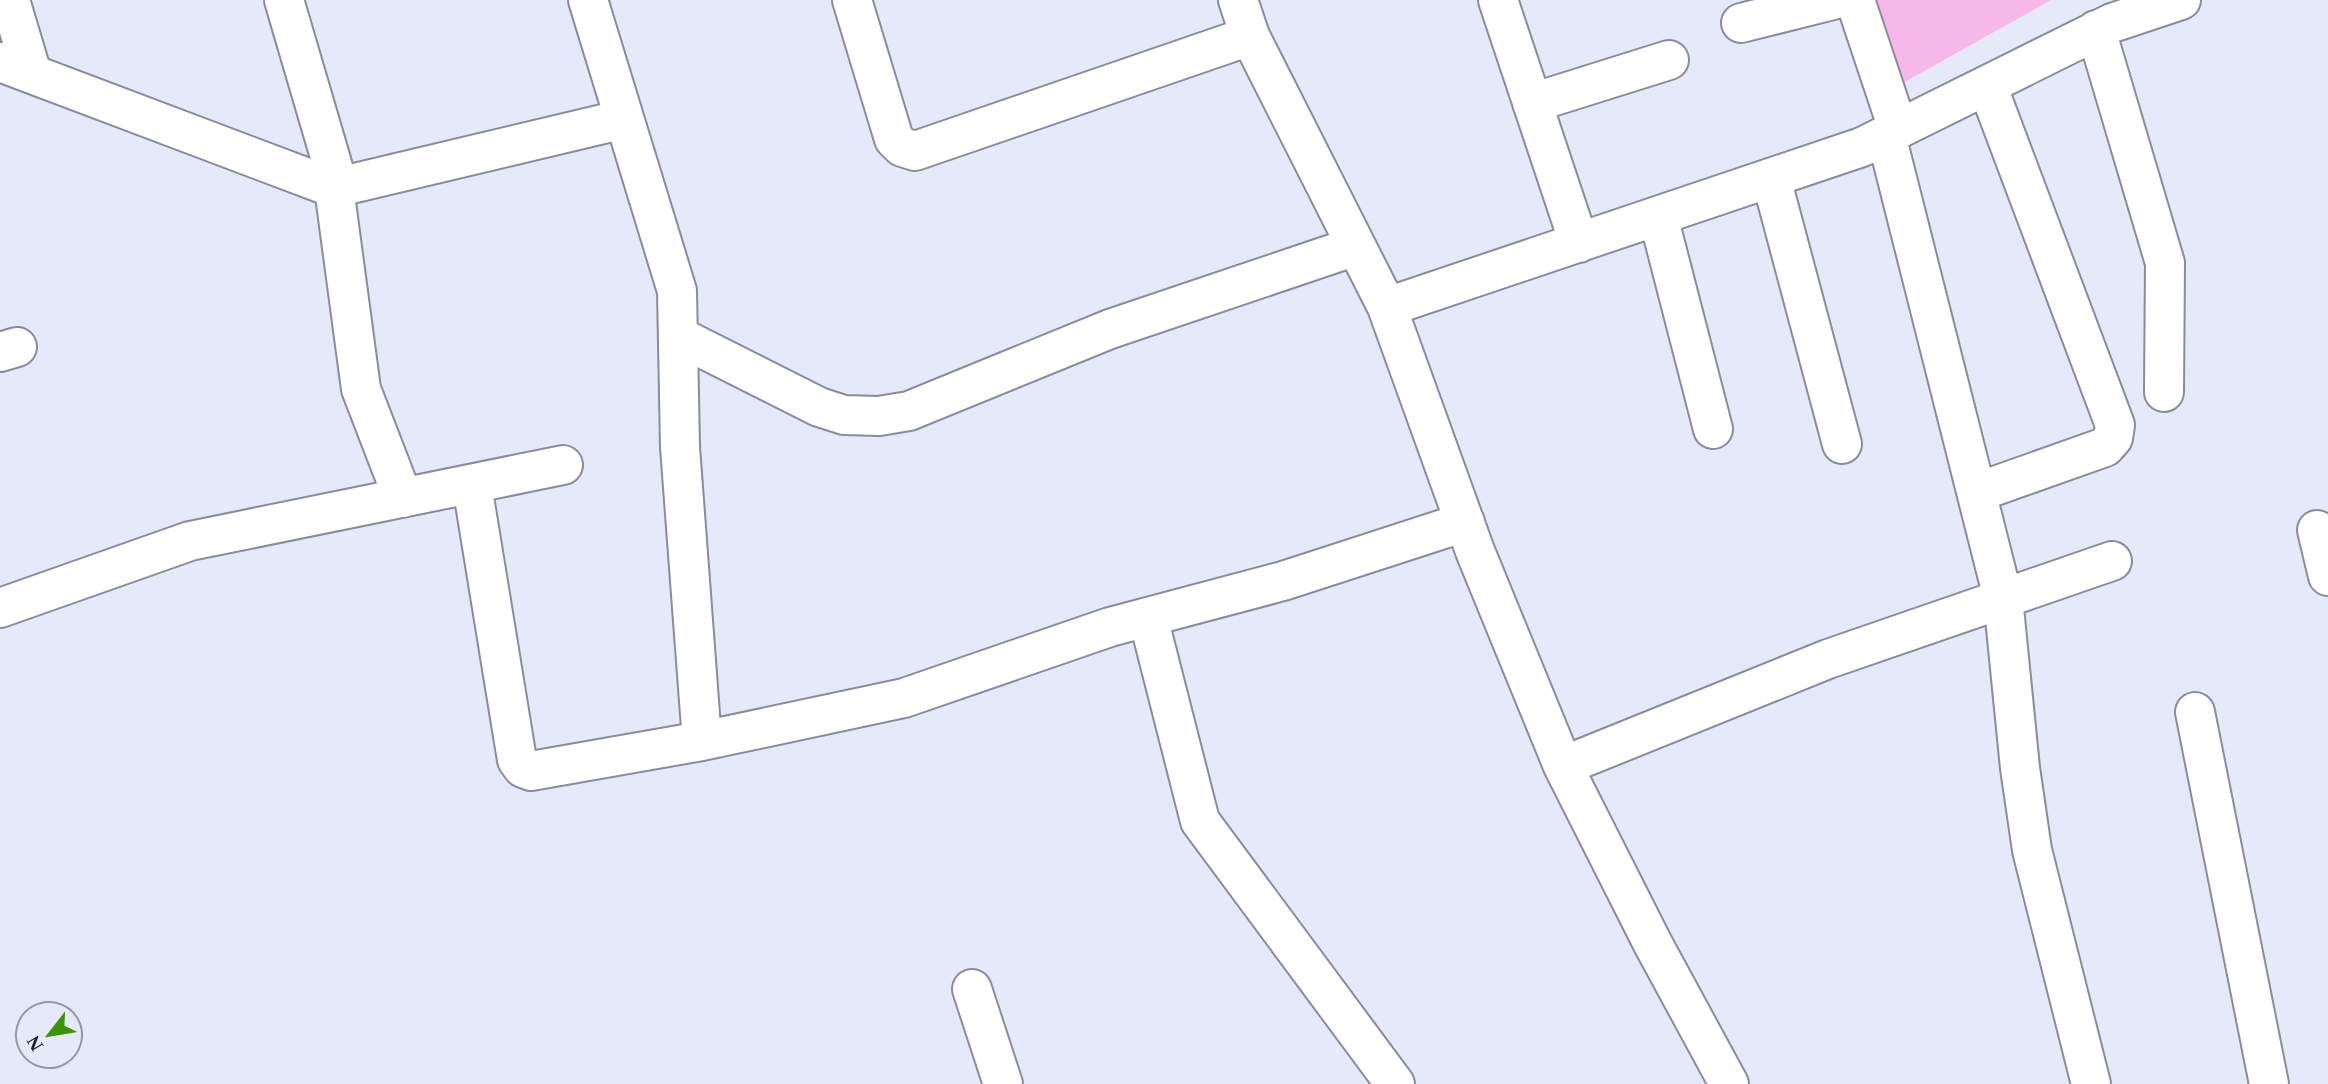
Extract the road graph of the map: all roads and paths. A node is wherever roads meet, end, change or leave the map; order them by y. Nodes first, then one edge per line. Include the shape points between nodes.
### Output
1 (10, 0) edge
2 (284, 0) edge
3 (587, 0) edge
4 (852, 0) edge
5 (1238, 0) edge
6 (1498, 0) edge
7 (1833, 0) edge
8 (1855, 0) edge
9 (2181, 0) edge
10 (2129, 8) edge
11 (1741, 23) dead end
12 (2096, 30) junction
13 (1250, 36) junction
14 (1669, 60) dead end
15 (16, 68) edge
16 (1987, 85) junction
17 (1532, 103) junction
18 (624, 119) junction
19 (1892, 132) junction
20 (1771, 178) junction
21 (334, 188) junction
22 (1658, 216) junction
23 (1578, 243) junction
24 (1356, 246) junction
25 (1387, 307) junction
26 (678, 336) junction
27 (2164, 393) dead end
28 (1713, 429) dead end
29 (1842, 444) dead end
30 (563, 465) dead end
31 (472, 485) junction
32 (1978, 492) junction
33 (402, 498) junction
34 (1465, 522) junction
35 (2317, 530) dead end
36 (2112, 561) dead end
37 (2328, 576) edge
38 (2003, 598) junction
39 (0, 608) edge
40 (1148, 617) junction
41 (2195, 712) dead end
42 (702, 741) junction
43 (1563, 766) junction
44 (972, 989) dead end
45 (1003, 1084) edge
46 (1395, 1084) edge
47 (1729, 1084) edge
48 (2091, 1084) edge
49 (2269, 1084) edge

1 - 15 street
2 - 21 street via 333,167
3 - 18 street
4 - 13 street via 894,139 915,150
5 - 13 street
6 - 17 street
7 - 11 street
8 - 19 street
9 - 10 street
10 - 12 street
12 - 16 street
12 - 27 street via 2165,263
13 - 24 street
14 - 17 street
15 - 21 street
16 - 19 street
16 - 32 street via 2115,425 2113,438 2105,447
17 - 23 street
18 - 21 street
18 - 26 street via 677,291
19 - 20 street
19 - 32 street
20 - 22 street
20 - 29 street
21 - 33 street via 361,388
22 - 23 street
22 - 28 street
23 - 25 street
24 - 25 street
24 - 26 street via 1110,329 909,411 879,416 844,415 819,407
25 - 34 street
26 - 42 street via 680,447
30 - 31 street
31 - 33 street
31 - 42 street via 517,760 523,768 531,771
32 - 38 street
33 - 39 street via 190,541
34 - 40 street via 1283,581
34 - 43 street
35 - 37 street
36 - 38 street
38 - 43 street via 1828,659
38 - 48 street via 2032,850
40 - 42 street via 904,698
40 - 46 street via 1200,821
41 - 49 street
43 - 47 street
44 - 45 street

